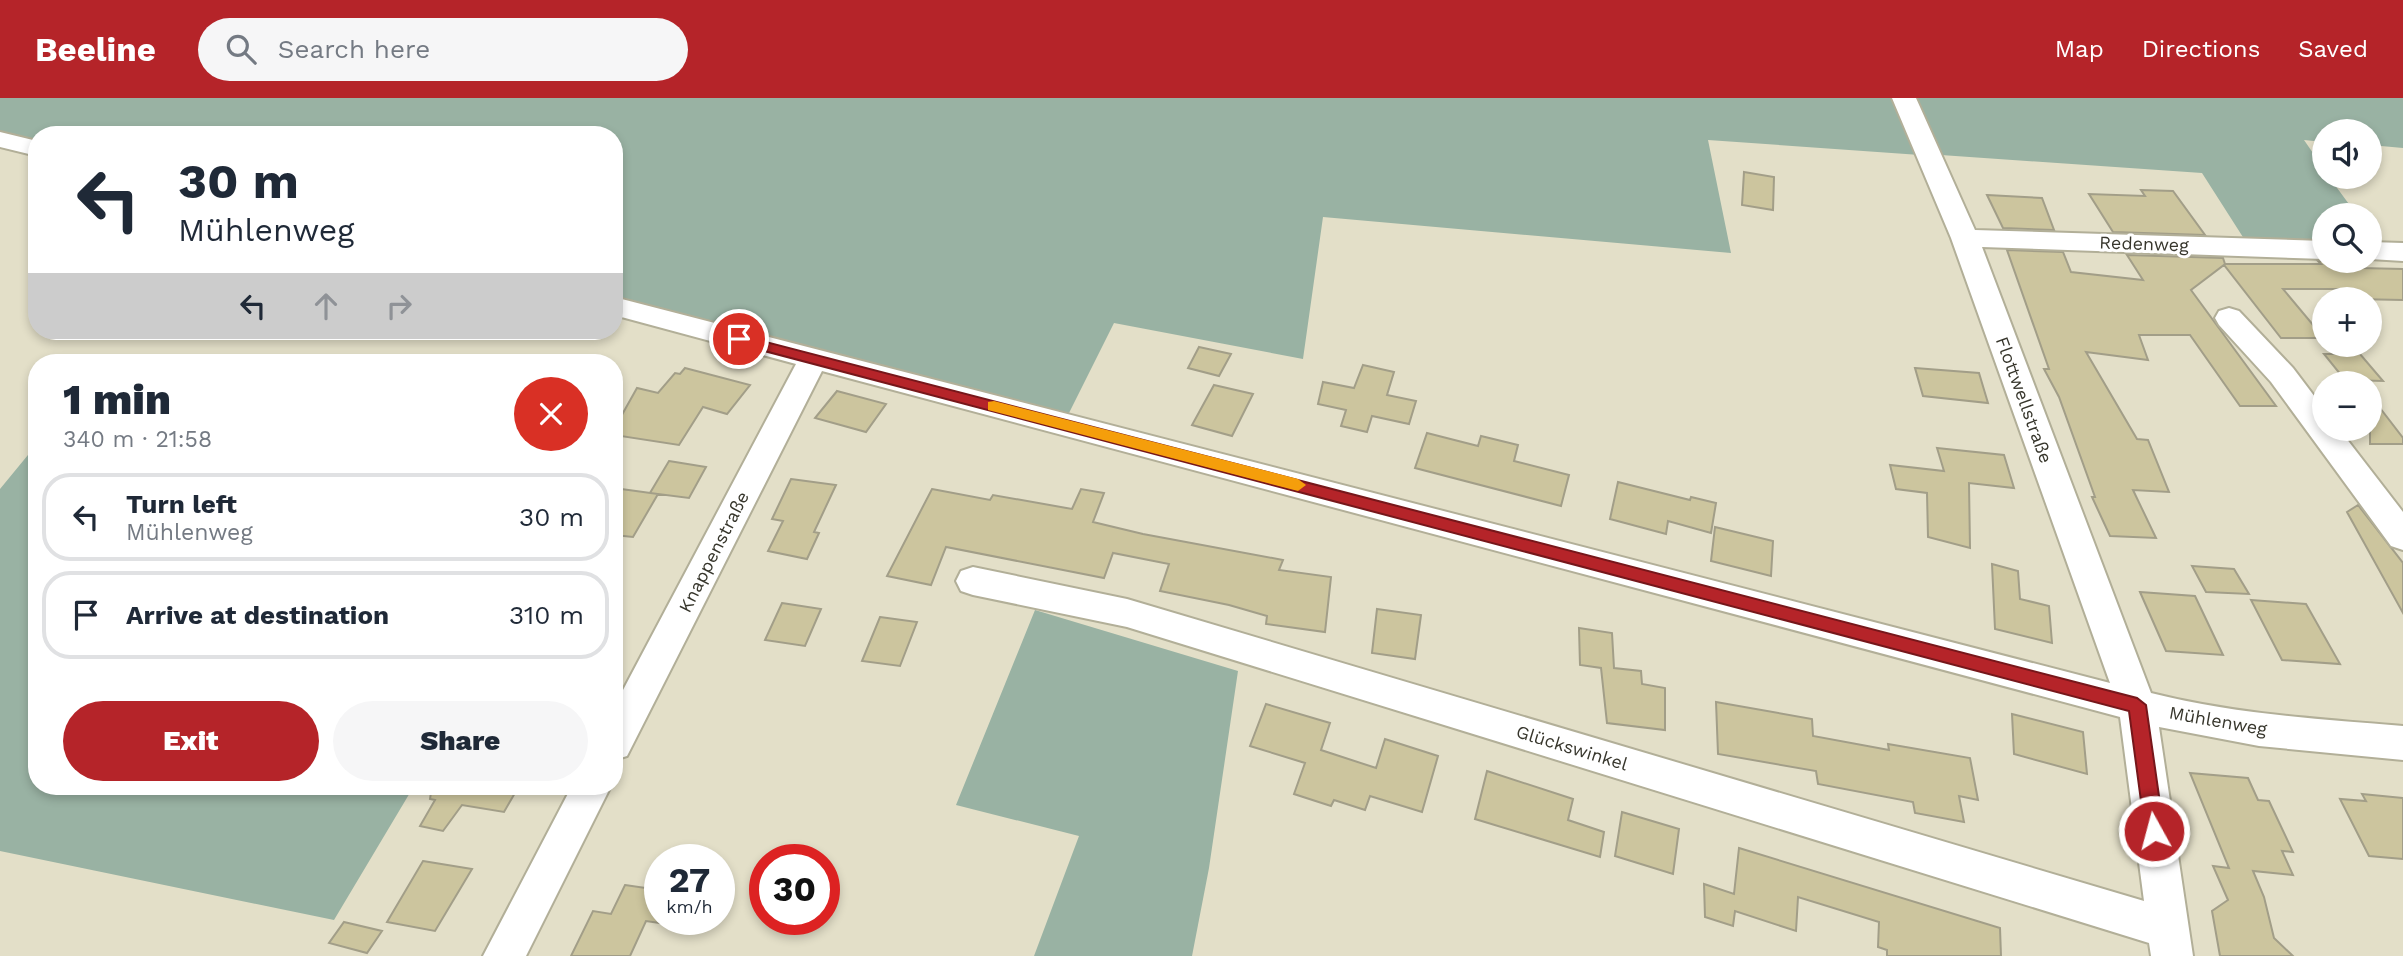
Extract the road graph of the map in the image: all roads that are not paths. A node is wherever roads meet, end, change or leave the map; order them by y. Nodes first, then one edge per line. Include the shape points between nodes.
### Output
1 (1904, 98) edge
2 (0, 139) edge
3 (28, 147) edge
4 (1965, 238) junction
5 (2312, 250) edge
6 (2382, 251) edge
7 (2403, 252) edge
8 (623, 308) edge
9 (2229, 318) dead end
10 (813, 360) junction
11 (2403, 537) edge
12 (973, 581) dead end
13 (2137, 705) junction
14 (623, 727) edge
15 (2403, 743) edge
16 (588, 795) edge
17 (2169, 942) edge
18 (504, 956) edge

1 - 4 street, Flottwellstraße
2 - 3 street
4 - 5 street, Redenweg
4 - 13 street, Flottwellstraße
6 - 7 street
8 - 10 street, Mühlenweg
9 - 11 street via 2281,375
10 - 13 street, Mühlenweg
10 - 14 street, Knappenstraße
12 - 17 street, Glückswinkel via 1127,613
13 - 15 street, Mühlenweg via 2259,730
13 - 17 street, Flottwellstraße
16 - 18 street

